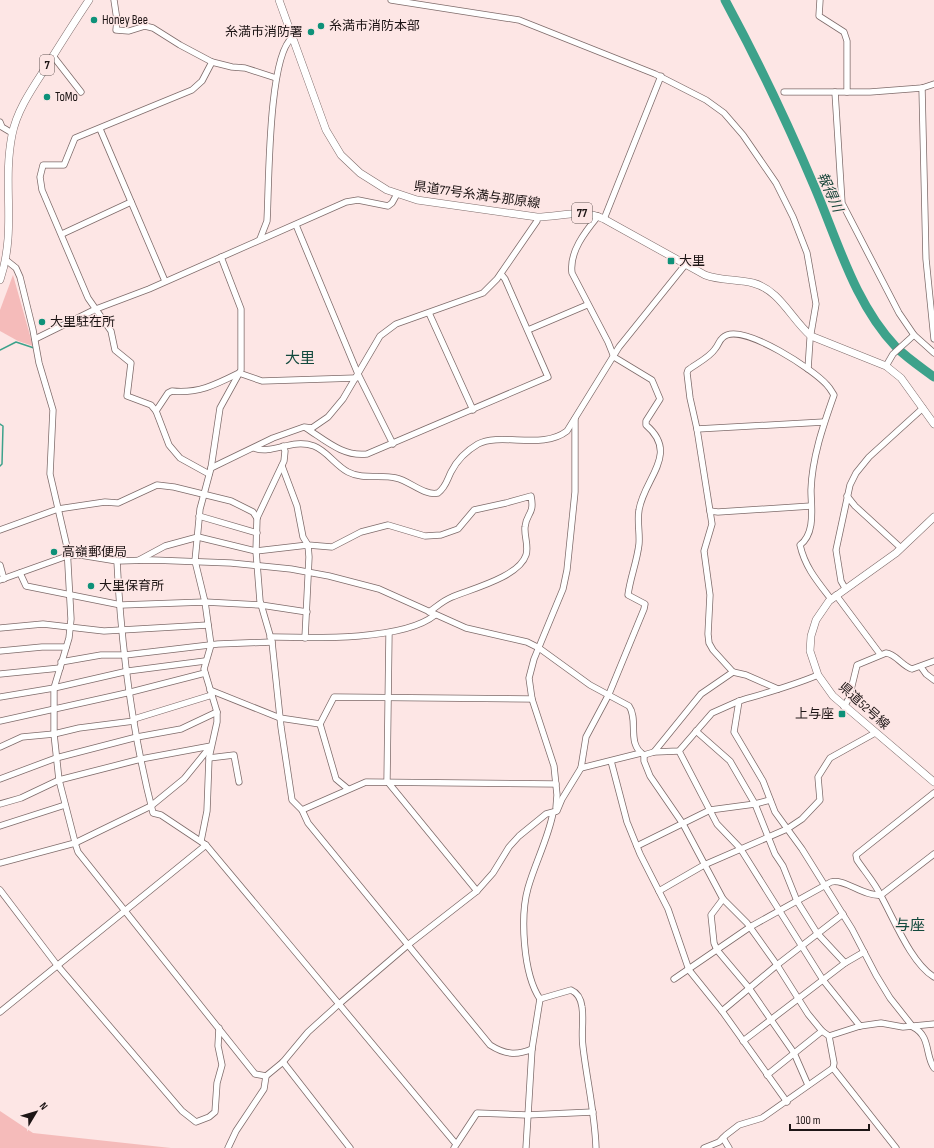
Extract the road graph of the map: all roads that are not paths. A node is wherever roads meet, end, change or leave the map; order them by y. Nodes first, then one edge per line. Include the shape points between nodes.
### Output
1 (89, 0) edge
2 (114, 0) edge
3 (279, 0) edge
4 (391, 0) edge
5 (820, 0) edge
6 (292, 38) junction
7 (53, 56) junction
8 (212, 62) junction
9 (661, 76) junction
10 (276, 78) junction
11 (934, 84) edge
12 (922, 88) junction
13 (81, 92) dead end
14 (784, 92) dead end
15 (835, 92) junction
16 (847, 92) junction
17 (0, 122) edge
18 (100, 129) junction
19 (12, 133) junction
20 (397, 194) junction
21 (131, 202) junction
22 (537, 217) junction
23 (601, 218) junction
24 (296, 224) junction
25 (62, 234) junction
26 (260, 239) junction
27 (221, 257) junction
28 (6, 260) junction
29 (685, 265) junction
30 (500, 274) junction
31 (0, 280) edge
32 (166, 281) junction
33 (587, 305) junction
34 (96, 309) junction
35 (429, 312) junction
36 (528, 330) junction
37 (811, 336) junction
38 (913, 336) junction
39 (35, 338) junction
40 (934, 339) edge
41 (934, 345) edge
42 (933, 352) edge
43 (614, 357) junction
44 (886, 366) junction
45 (808, 369) junction
46 (239, 372) junction
47 (357, 376) junction
48 (923, 408) junction
49 (473, 410) junction
50 (156, 411) junction
51 (575, 419) junction
52 (824, 422) junction
53 (934, 424) edge
54 (304, 427) junction
55 (697, 429) junction
56 (393, 444) junction
57 (283, 446) junction
58 (254, 448) junction
59 (282, 466) junction
60 (210, 468) junction
61 (209, 474) junction
62 (203, 495) junction
63 (847, 496) junction
64 (811, 506) junction
65 (58, 509) junction
66 (710, 511) junction
67 (199, 516) junction
68 (934, 517) edge
69 (257, 518) junction
70 (0, 530) edge
71 (257, 533) junction
72 (198, 537) junction
73 (308, 545) junction
74 (901, 548) junction
75 (256, 551) junction
76 (67, 556) junction
77 (117, 561) junction
78 (137, 561) junction
79 (195, 561) junction
80 (0, 565) edge
81 (258, 565) junction
82 (307, 572) junction
83 (20, 573) junction
84 (2, 579) edge
85 (844, 588) junction
86 (70, 596) junction
87 (834, 597) junction
88 (205, 602) junction
89 (121, 605) junction
90 (261, 605) junction
91 (307, 612) junction
92 (429, 612) junction
93 (435, 615) junction
94 (208, 625) junction
95 (71, 626) junction
96 (0, 628) edge
97 (122, 629) junction
98 (388, 634) junction
99 (305, 638) junction
100 (271, 639) junction
101 (211, 645) junction
102 (66, 647) junction
103 (539, 648) junction
104 (0, 651) edge
105 (880, 654) junction
106 (125, 655) junction
107 (205, 661) junction
108 (934, 661) edge
109 (61, 665) junction
110 (922, 666) junction
111 (128, 671) junction
112 (733, 672) junction
113 (205, 673) junction
114 (0, 674) edge
115 (818, 675) junction
116 (934, 680) edge
117 (54, 688) junction
118 (778, 689) junction
119 (131, 692) junction
120 (211, 693) junction
121 (609, 694) junction
122 (0, 697) edge
123 (388, 699) junction
124 (532, 699) junction
125 (739, 701) junction
126 (844, 707) junction
127 (53, 708) junction
128 (217, 712) junction
129 (280, 718) junction
130 (134, 720) junction
131 (0, 721) edge
132 (320, 724) junction
133 (696, 731) junction
134 (875, 733) junction
135 (54, 734) junction
136 (137, 737) junction
137 (211, 746) junction
138 (0, 747) edge
139 (679, 751) junction
140 (654, 752) junction
141 (642, 754) junction
142 (56, 758) junction
143 (208, 758) junction
144 (141, 759) junction
145 (611, 761) junction
146 (581, 768) junction
147 (0, 779) edge
148 (59, 780) junction
149 (387, 781) junction
150 (239, 782) dead end
151 (934, 782) edge
152 (556, 784) junction
153 (348, 789) junction
154 (934, 793) edge
155 (770, 800) junction
156 (0, 804) edge
157 (755, 804) junction
158 (65, 805) junction
159 (151, 806) junction
160 (302, 810) junction
161 (710, 810) junction
162 (555, 812) junction
163 (683, 824) junction
164 (0, 826) edge
165 (787, 829) junction
166 (768, 837) junction
167 (201, 841) junction
168 (75, 843) junction
169 (206, 845) junction
170 (637, 846) junction
171 (740, 848) junction
172 (934, 854) edge
173 (0, 863) edge
174 (704, 865) junction
175 (824, 886) junction
176 (0, 890) edge
177 (477, 891) junction
178 (659, 891) junction
179 (881, 895) junction
180 (723, 899) junction
181 (797, 901) junction
182 (125, 911) junction
183 (779, 911) junction
184 (843, 914) junction
185 (750, 927) junction
186 (817, 933) junction
187 (409, 944) junction
188 (801, 946) junction
189 (717, 950) junction
190 (864, 952) junction
191 (845, 963) junction
192 (57, 965) junction
193 (777, 965) junction
194 (689, 970) junction
195 (934, 977) edge
196 (674, 979) dead end
197 (823, 980) junction
198 (749, 988) junction
199 (540, 999) junction
200 (797, 999) junction
201 (339, 1004) junction
202 (722, 1011) junction
203 (0, 1012) edge
204 (771, 1019) junction
205 (934, 1024) edge
206 (860, 1026) junction
207 (913, 1027) junction
208 (219, 1028) junction
209 (822, 1031) junction
210 (829, 1036) junction
211 (743, 1041) junction
212 (532, 1049) junction
213 (794, 1053) junction
214 (283, 1062) junction
215 (833, 1068) junction
216 (934, 1068) edge
217 (767, 1075) junction
218 (266, 1076) junction
219 (808, 1085) junction
220 (787, 1102) junction
221 (593, 1112) junction
222 (527, 1115) junction
223 (723, 1138) junction
224 (455, 1146) edge
225 (228, 1148) edge
226 (350, 1148) edge
227 (526, 1148) edge
228 (596, 1148) edge
229 (704, 1148) edge
230 (729, 1148) edge
231 (896, 1148) edge

1 - 7 main road, 7
2 - 8 street via 116,30 129,31 145,26 153,28
3 - 6 main road, 県道77号糸満与那原線 / 77
4 - 9 street via 515,19
5 - 16 street via 820,16 844,32 847,41
6 - 10 street via 286,45
6 - 20 main road, 県道77号糸満与那原線 / 77 via 323,123 335,146 360,173
7 - 13 street
7 - 19 main road, 7 via 28,94
8 - 10 street via 245,68
8 - 18 street via 202,81 192,90
9 - 23 street
9 - 37 street via 706,100 724,113 743,135 776,183 793,217 809,263 816,304
10 - 26 street via 267,221
11 - 12 street
12 - 16 street
12 - 40 street via 926,259
14 - 15 street
15 - 16 street
15 - 38 street via 842,203 876,271
17 - 19 street via 2,127
18 - 21 street
18 - 25 street via 74,138 64,165 47,164 42,168 40,186
19 - 28 main road, 7 via 8,168 10,213
20 - 22 main road, 県道77号糸満与那原線 / 77 via 425,202
20 - 24 street via 388,206 352,201
21 - 25 street
21 - 32 street
22 - 23 main road, 県道77号糸満与那原線 / 77 via 578,213
22 - 30 street via 537,221
23 - 29 main road, 県道77号糸満与那原線 / 77
23 - 33 street via 574,252 571,262 572,273
24 - 26 street
24 - 47 street
25 - 34 street via 88,298
26 - 27 street
27 - 32 street
27 - 46 street via 241,309
28 - 31 main road, 7
28 - 39 street via 18,272
29 - 37 main road, 県道77号糸満与那原線 / 77 via 713,278 764,287 778,298
29 - 43 street via 619,347
30 - 35 street via 483,293
30 - 36 street via 505,279
32 - 34 street
33 - 36 street
33 - 43 street
34 - 39 street
34 - 50 street via 111,331 115,350 131,363 127,396 151,405
35 - 47 street via 396,324 383,332
35 - 49 street
36 - 49 street via 548,377
37 - 44 main road, 県道77号糸満与那原線 / 77
37 - 45 street
38 - 42 street
38 - 44 street via 893,354
39 - 65 street via 39,363 53,410 50,474
41 - 42 street
43 - 51 street
43 - 121 street via 652,380 660,399 646,425 658,438 660,457 639,510 637,559 628,595 645,604 644,609
44 - 48 main road, 県道77号糸満与那原線 / 77 via 901,378
45 - 52 street via 834,396
45 - 55 street via 749,337 727,335 718,340 716,349 688,370 691,408
46 - 47 street via 262,381
46 - 50 street via 214,385 188,392 172,390
46 - 60 street via 220,408
47 - 54 street via 332,414 312,428
47 - 56 street
48 - 53 main road, 県道77号糸満与那原線 / 77
48 - 63 street via 869,457 856,474
49 - 56 street
50 - 61 street via 169,445 180,458
51 - 57 street via 567,430 554,438 490,440 478,444 458,459 445,486 435,494 396,478 355,475 346,471 315,446 300,443
51 - 103 street via 575,492 567,570 563,589
52 - 55 street
52 - 64 street via 812,476
54 - 56 street via 334,446 357,455
54 - 58 street
55 - 66 street
57 - 58 street via 267,450
57 - 59 street via 285,456
58 - 60 street
59 - 69 street
59 - 73 street via 297,506 303,537
60 - 61 street
61 - 62 street
62 - 65 street via 157,485 118,503 105,502
62 - 67 street
62 - 69 street via 231,501 253,512
63 - 74 street via 854,506
63 - 85 street via 836,550
64 - 66 street
64 - 87 street via 807,536 800,545 813,576
65 - 70 street
65 - 76 street
66 - 112 street via 712,524 704,551 710,595 708,634 713,650
67 - 71 street
67 - 72 street
68 - 74 main road, 県道52号線
69 - 71 street
71 - 75 street
72 - 75 street
72 - 78 street via 165,546
72 - 79 street
73 - 75 street
73 - 82 street
73 - 92 street via 332,546 361,532 388,525 425,536 441,535 458,529 474,510 531,496 533,507 524,527 526,555 521,562 499,579 484,587 451,597
74 - 85 main road, 県道52号線
75 - 81 street
76 - 77 street via 86,555
76 - 83 street
76 - 86 street
77 - 78 street
77 - 89 street
78 - 79 street
79 - 81 street
79 - 88 street
80 - 84 street
81 - 82 street
81 - 90 street
82 - 91 street
82 - 92 street via 370,586
83 - 84 street
83 - 86 street via 26,586
85 - 87 main road, 県道52号線
86 - 89 street
86 - 95 street
87 - 105 street
87 - 115 main road, 県道52号線 via 819,615 811,636 810,651
88 - 89 street
88 - 90 street
88 - 94 street
89 - 97 street
90 - 91 street
90 - 100 street
91 - 99 street
92 - 93 street
93 - 98 street via 425,623
93 - 103 street via 466,628 522,640
94 - 97 street
94 - 101 street
95 - 96 street via 43,624
95 - 97 street via 104,631
95 - 102 street
97 - 106 street
98 - 99 street
98 - 123 street
99 - 100 street
100 - 101 street
100 - 129 street
101 - 106 street
101 - 107 street
102 - 104 street
102 - 109 street
103 - 121 street via 575,675
103 - 124 street via 530,678
105 - 110 street via 891,653 908,668
105 - 126 street via 857,665 849,698
106 - 109 street via 101,655
106 - 111 street
107 - 111 street
107 - 113 street
108 - 110 street
109 - 114 street
109 - 117 street
110 - 116 street via 926,674
111 - 117 street
111 - 119 street
112 - 118 street via 752,677
112 - 140 street via 701,694
113 - 119 street
113 - 120 street
115 - 118 street
115 - 126 main road, 県道52号線
117 - 122 street
117 - 127 street
118 - 125 street
119 - 127 street
119 - 130 street
120 - 128 street
120 - 129 street
120 - 130 street
121 - 141 street via 632,710 632,735
121 - 146 street via 586,737
123 - 124 street
123 - 132 street via 334,697
123 - 149 street
124 - 152 street via 552,757
125 - 133 street via 712,713
125 - 155 street via 734,732 763,781
126 - 134 main road, 県道52号線
127 - 131 street
127 - 135 street
128 - 136 street via 181,729
128 - 137 street
129 - 132 street
129 - 160 street via 292,800
130 - 135 street
130 - 136 street
132 - 153 street via 336,779
133 - 139 street
133 - 157 street via 730,761
134 - 151 main road, 県道52号線
134 - 165 street via 830,758 818,777 820,800 802,820
135 - 138 street via 22,737
135 - 142 street
136 - 142 street
136 - 144 street
137 - 143 street
137 - 144 street
137 - 159 street via 184,779
139 - 140 street
139 - 161 street
140 - 141 street
141 - 145 street
141 - 163 street via 650,776
142 - 147 street
142 - 148 street
143 - 150 street via 234,755
143 - 167 street via 207,811
144 - 148 street
144 - 159 street
145 - 146 street
145 - 170 street
146 - 162 street
148 - 156 street via 21,798
148 - 158 street
149 - 152 street
149 - 153 street via 366,782
149 - 177 street
152 - 162 street
153 - 160 street
154 - 179 street via 856,855
155 - 157 street
155 - 165 street
157 - 161 street
157 - 166 street
158 - 164 street
158 - 168 street
159 - 167 street via 153,813 161,815
159 - 168 street
160 - 187 street via 308,823
161 - 163 street
161 - 171 street via 717,824
162 - 177 street via 546,814 519,836
162 - 199 street via 527,890 524,920 526,956 535,991
163 - 170 street
163 - 174 street
165 - 166 street
165 - 175 street
166 - 171 street
166 - 181 street
167 - 169 street
168 - 173 street
168 - 182 street via 78,852
169 - 182 street
169 - 201 street
170 - 178 street
171 - 174 street
171 - 183 street
172 - 179 street
174 - 178 street
174 - 180 street
175 - 179 street via 836,880 863,892
175 - 181 street
175 - 184 street
176 - 192 street
177 - 187 street
178 - 194 street via 668,909
179 - 195 street via 919,963
180 - 185 street
180 - 189 street via 711,915
181 - 183 street
181 - 186 street
182 - 192 street
182 - 208 street
183 - 185 street
183 - 188 street
184 - 186 street
184 - 190 street
185 - 189 street
185 - 193 street
186 - 188 street
186 - 191 street
187 - 201 street
187 - 212 street via 490,1045 501,1052 526,1052
188 - 193 street
188 - 197 street
189 - 194 street
189 - 198 street
190 - 191 street
190 - 207 street via 890,998
191 - 197 street
192 - 203 street
192 - 208 street via 182,1111 196,1122 210,1117 215,1112 217,1083 222,1065 218,1046
193 - 198 street
193 - 200 street
194 - 196 street
194 - 202 street
197 - 200 street
197 - 206 street
198 - 202 street
198 - 204 street
199 - 212 street
199 - 221 street via 571,990 579,996
200 - 204 street
200 - 209 street
201 - 214 street via 308,1032
201 - 224 street
202 - 211 street
204 - 211 street
204 - 213 street
205 - 207 street
206 - 207 street via 881,1023
206 - 210 street
207 - 216 street via 920,1031
208 - 218 street via 255,1074
209 - 210 street
209 - 213 street
210 - 215 street
211 - 217 street
212 - 222 street
213 - 217 street
213 - 219 street
214 - 218 street
214 - 226 street
215 - 219 street
215 - 231 street
217 - 220 street
218 - 225 street via 264,1089
219 - 220 street
220 - 223 street via 762,1118 739,1125
221 - 222 street
221 - 228 street
222 - 224 street via 477,1113
222 - 227 street
223 - 229 street
223 - 230 street

